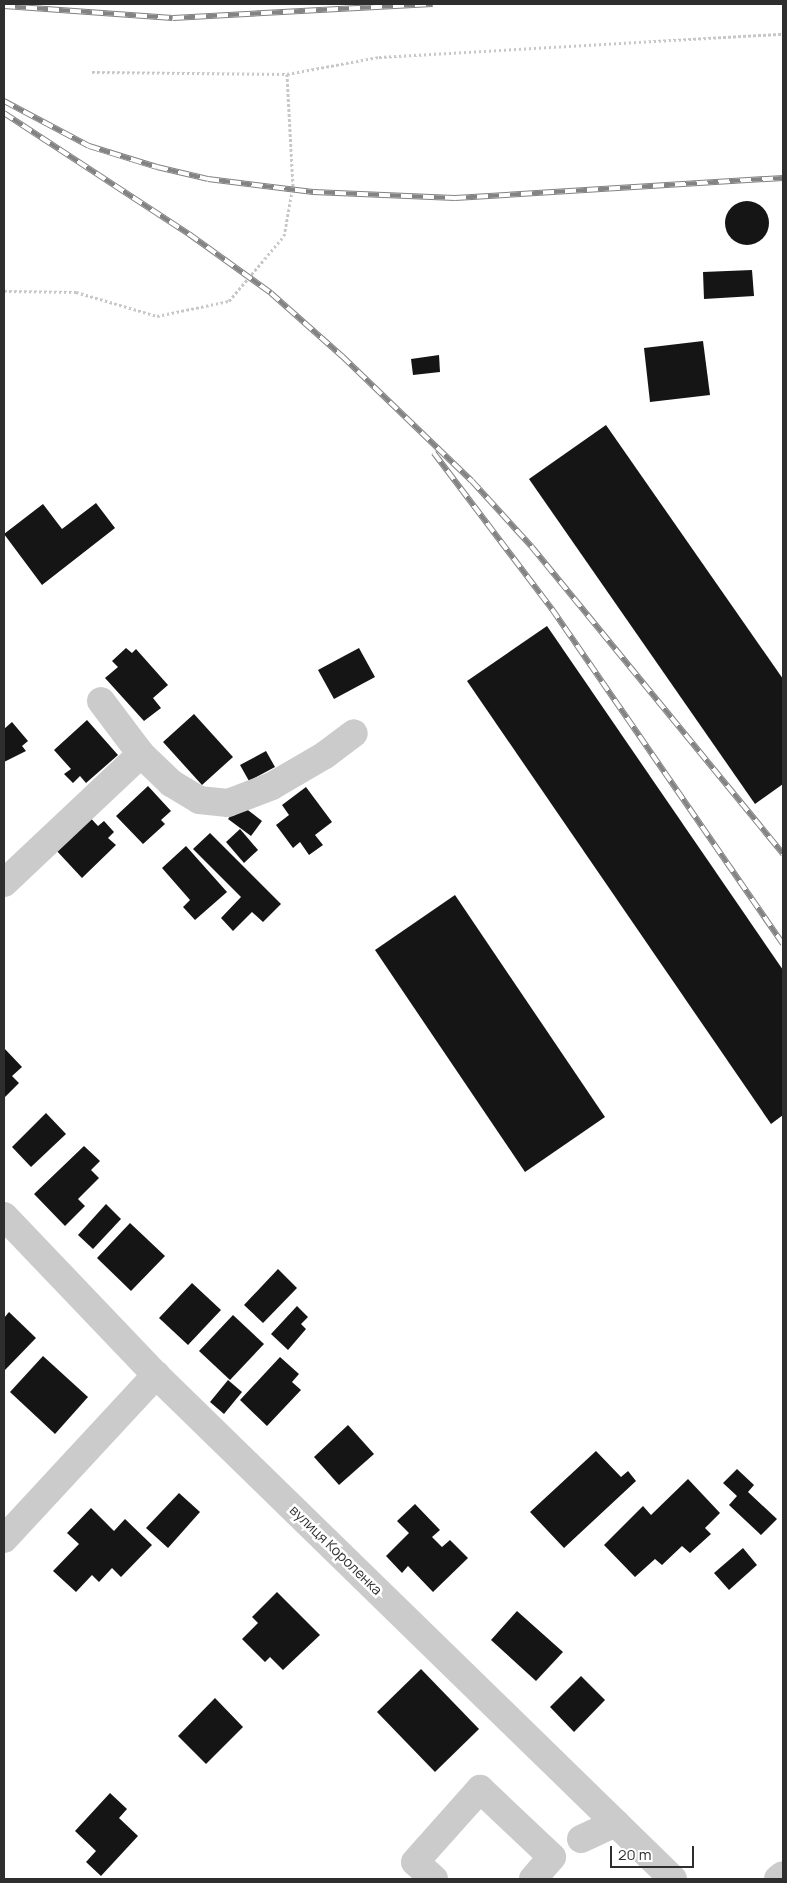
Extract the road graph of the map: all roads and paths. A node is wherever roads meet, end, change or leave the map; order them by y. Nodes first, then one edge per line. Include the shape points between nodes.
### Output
1 (783, 34) edge
2 (92, 72) dead end
3 (287, 74) junction
4 (4, 291) edge
5 (101, 701) dead end
6 (354, 732) dead end
7 (141, 754) junction
8 (4, 883) edge
9 (4, 1216) edge
10 (156, 1375) junction
11 (4, 1539) edge
12 (616, 1823) junction
13 (581, 1838) dead end
14 (783, 1875) edge
15 (434, 1879) edge
16 (533, 1879) edge
17 (673, 1879) edge
18 (778, 1879) edge

1 - 3 path via 379,57
2 - 3 path
3 - 4 path via 293,186 284,236 229,301 157,316 76,292
5 - 7 street
6 - 7 street via 325,756 272,786 228,803 200,800 171,783
7 - 8 street
9 - 10 street, вулиця Короленка
10 - 11 street
10 - 12 street, вулиця Короленка
12 - 13 street
12 - 17 street, вулиця Короленка
14 - 18 street
15 - 16 street via 415,1862 480,1789 552,1857

